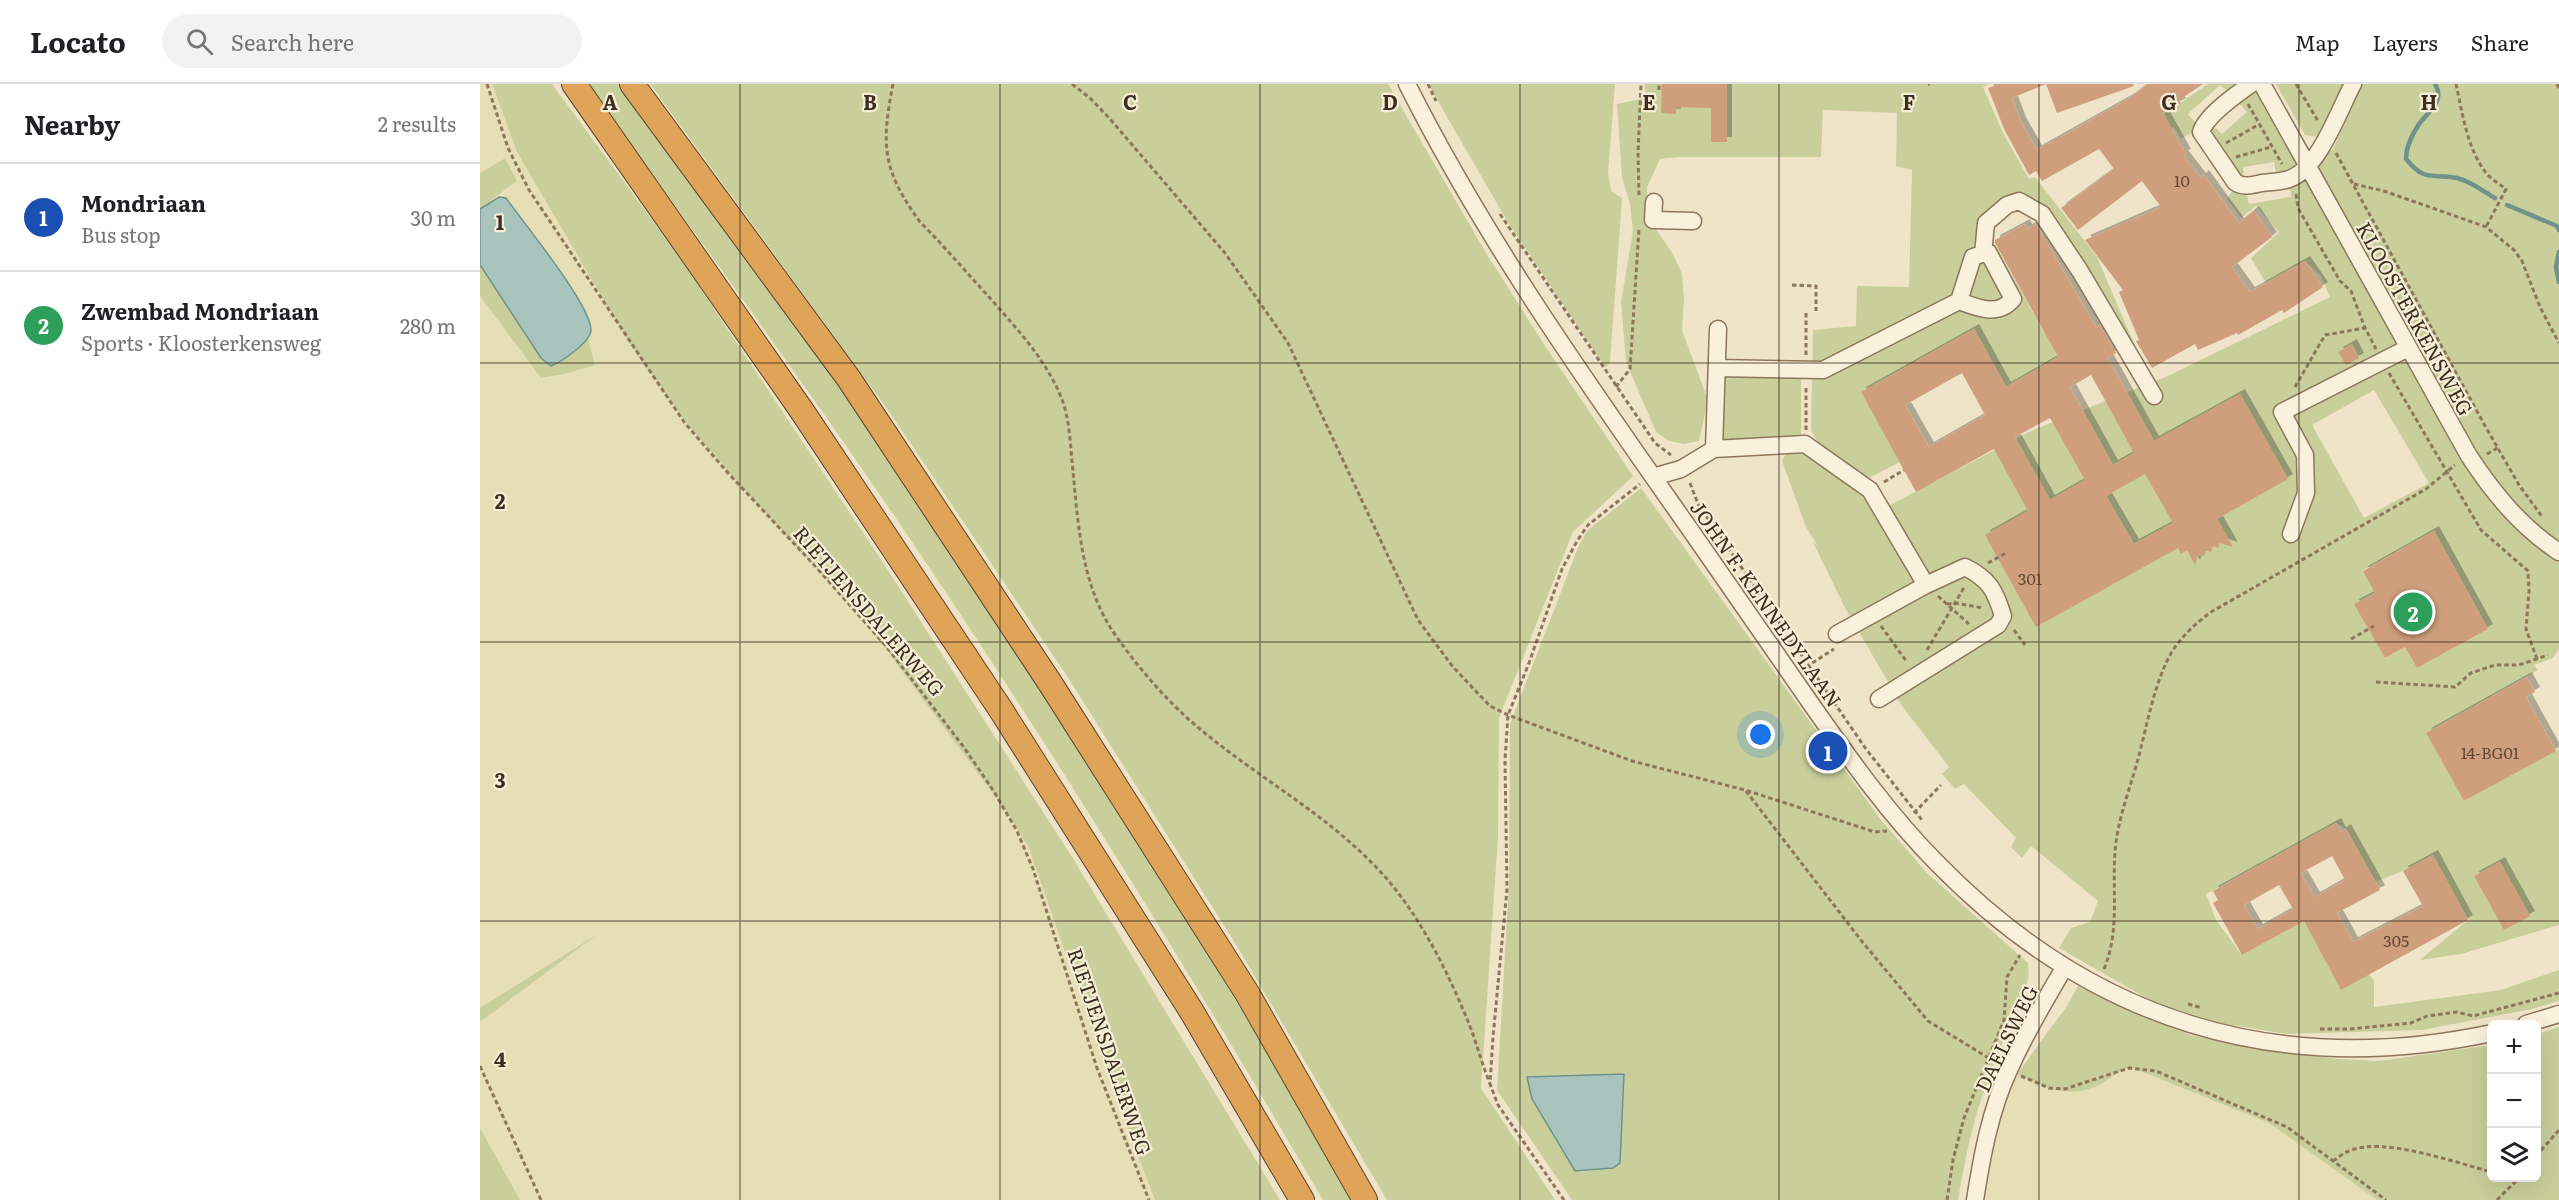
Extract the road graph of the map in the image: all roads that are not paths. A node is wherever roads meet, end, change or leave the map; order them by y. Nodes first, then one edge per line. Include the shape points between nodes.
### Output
1 (574, 84) edge
2 (632, 84) edge
3 (1407, 84) edge
4 (2262, 84) edge
5 (2353, 84) edge
6 (2246, 88) edge
7 (2307, 166) junction
8 (1646, 200) road end
9 (1693, 221) dead end
10 (1983, 254) junction
11 (1959, 301) junction
12 (1719, 330) dead end
13 (2408, 348) junction
14 (1717, 368) junction
15 (2154, 396) dead end
16 (1714, 449) junction
17 (1653, 477) junction
18 (2291, 534) dead end
19 (2559, 552) edge
20 (1926, 585) junction
21 (1839, 639) road end
22 (1879, 699) dead end
23 (2064, 968) junction
24 (2559, 1014) edge
25 (2539, 1020) edge
26 (2487, 1034) edge
27 (1302, 1200) edge
28 (1365, 1200) edge
29 (1975, 1200) edge

1 - 27 highway via 802,411 1001,710 1192,1012
2 - 28 highway via 849,379 1050,682 1247,993
3 - 17 street, JOHN F. KENNEDYLAAN via 1515,276
4 - 7 street, KLOOSTERKENSWEG
5 - 7 street via 2328,137
6 - 7 street via 2202,128 2202,135 2235,182 2243,186 2291,179
7 - 13 street, KLOOSTERKENSWEG
8 - 9 street via 1653,220
10 - 11 street via 1973,257
10 - 11 street via 1988,252 2013,300 2006,307 1991,310
10 - 15 street via 1986,223 2007,205 2019,201 2042,214
11 - 14 street via 1823,370
12 - 14 street
13 - 18 street via 2282,412 2305,455 2306,493
13 - 19 street, KLOOSTERKENSWEG via 2489,487 2514,516
14 - 16 street
16 - 17 street via 1680,469
16 - 20 street via 1805,444 1869,490
17 - 23 street, JOHN F. KENNEDYLAAN via 1841,747 1903,825 1986,910
20 - 21 street
20 - 22 street via 1965,567 1982,576 1998,600 2003,616 1998,626
23 - 26 street, JOHN F. KENNEDYLAAN via 2160,1014 2215,1032 2277,1044 2380,1048
23 - 29 street, DAELSWEG via 2008,1070 1985,1142
24 - 25 street

